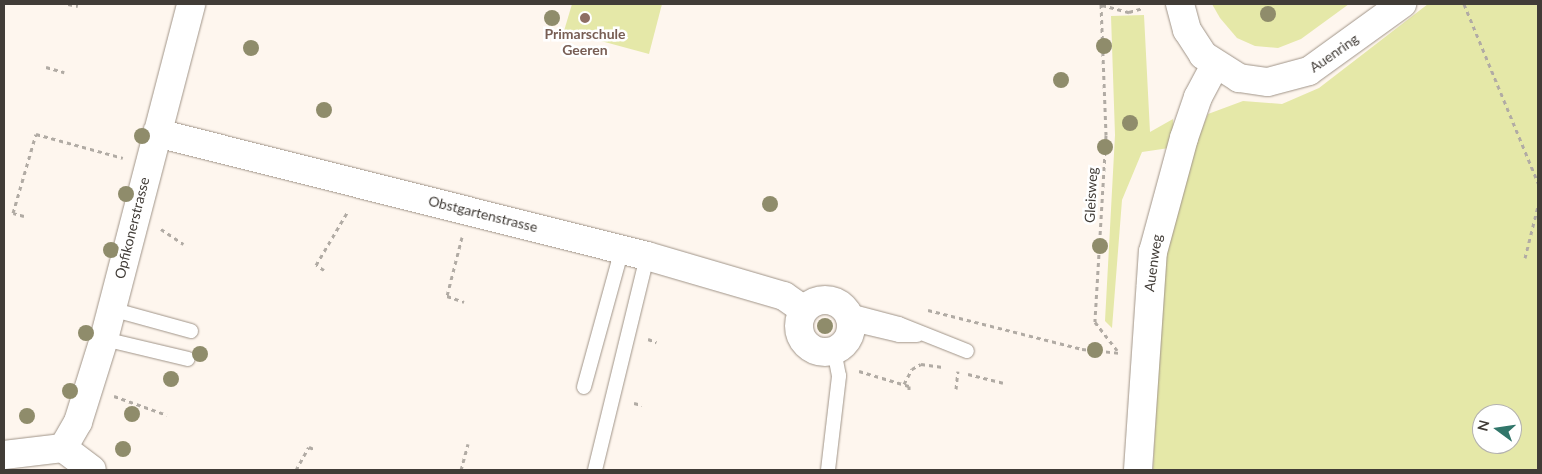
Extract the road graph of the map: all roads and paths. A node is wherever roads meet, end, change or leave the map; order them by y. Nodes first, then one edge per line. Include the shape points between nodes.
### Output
1 (68, 4) edge
2 (191, 4) edge
3 (1100, 4) edge
4 (1180, 4) edge
5 (1402, 4) edge
6 (1464, 4) edge
7 (78, 6) dead end
8 (1143, 8) dead end
9 (1215, 65) junction
10 (46, 67) dead end
11 (64, 72) dead end
12 (157, 133) junction
13 (128, 159) dead end
14 (1538, 183) edge
15 (1538, 206) edge
16 (350, 207) dead end
17 (24, 216) dead end
18 (156, 227) dead end
19 (464, 227) dead end
20 (184, 244) dead end
21 (635, 253) junction
22 (1525, 258) dead end
23 (324, 270) dead end
24 (464, 302) dead end
25 (920, 308) dead end
26 (111, 309) junction
27 (804, 310) junction
28 (849, 317) junction
29 (191, 331) dead end
30 (104, 339) junction
31 (967, 351) dead end
32 (1132, 357) junction
33 (188, 359) dead end
34 (844, 359) junction
35 (958, 371) junction
36 (1003, 383) dead end
37 (904, 384) junction
38 (584, 387) dead end
39 (956, 389) dead end
40 (909, 392) dead end
41 (110, 395) dead end
42 (167, 415) dead end
43 (468, 444) dead end
44 (63, 448) junction
45 (314, 450) dead end
46 (13, 461) edge
47 (92, 470) edge
48 (296, 470) edge
49 (462, 470) edge
50 (595, 470) edge
51 (828, 470) edge
52 (1138, 470) edge

1 - 7 path
2 - 12 street, Opfikonerstrasse
3 - 8 path via 1130,12
3 - 32 path, Gleisweg via 1106,135 1095,322
4 - 9 street, Auenring via 1193,42
5 - 9 street, Auenring via 1327,60 1288,79 1254,82
6 - 14 path
9 - 32 street, Auenweg via 1198,97 1160,217 1148,290
10 - 11 path
12 - 21 street, Obstgartenstrasse
12 - 26 street, Opfikonerstrasse
13 - 17 path via 36,134 13,213
15 - 22 path
16 - 23 path via 316,265
18 - 20 path
19 - 24 path via 447,296
21 - 27 street, Obstgartenstrasse via 784,296
21 - 38 lane
21 - 50 lane
25 - 32 path via 1082,349
26 - 29 lane
26 - 30 street, Opfikonerstrasse
27 - 28 street via 814,302 828,299
27 - 34 street via 799,326 803,341 816,351
28 - 31 lane via 899,324
28 - 34 street
30 - 33 lane
30 - 44 street, Opfikonerstrasse via 78,422
32 - 52 street, Auenweg
34 - 37 path via 858,371
34 - 51 lane via 839,376
35 - 36 path
35 - 37 path via 921,364 912,369
35 - 39 path
37 - 40 path via 909,386
41 - 42 path
43 - 49 path
44 - 46 street
44 - 47 street
45 - 48 path via 309,447

